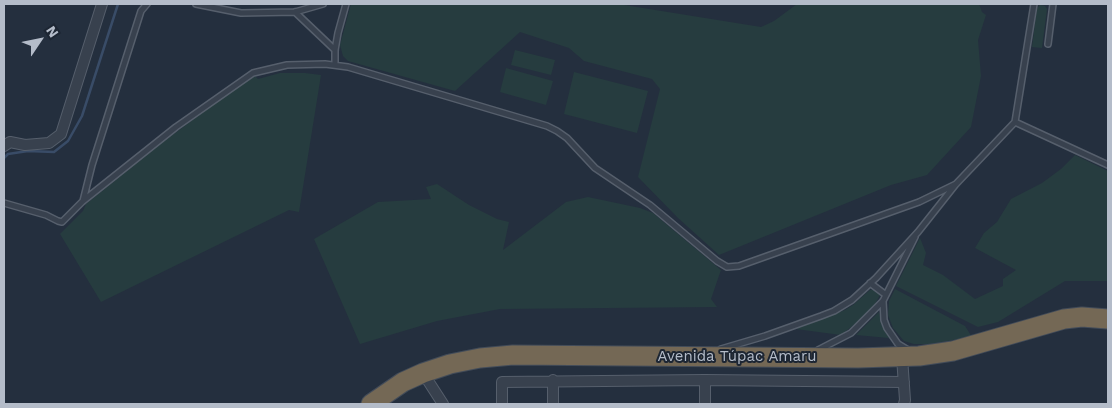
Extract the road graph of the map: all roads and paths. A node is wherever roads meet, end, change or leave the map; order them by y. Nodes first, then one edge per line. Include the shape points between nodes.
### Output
1 (102, 4) edge
2 (146, 4) edge
3 (196, 4) edge
4 (323, 4) edge
5 (346, 4) edge
6 (1034, 4) edge
7 (1053, 4) edge
8 (295, 12) junction
9 (1048, 44) dead end
10 (335, 50) junction
11 (335, 64) junction
12 (1015, 122) junction
13 (4, 146) edge
14 (1108, 165) edge
15 (956, 184) junction
16 (83, 201) junction
17 (4, 203) edge
18 (918, 232) junction
19 (870, 283) junction
20 (886, 295) junction
21 (883, 301) junction
22 (1108, 319) edge
23 (910, 356) junction
24 (697, 357) junction
25 (793, 358) junction
26 (423, 373) junction
27 (553, 380) junction
28 (705, 380) junction
29 (904, 382) junction
30 (371, 404) edge
31 (443, 404) edge
32 (502, 404) edge
33 (553, 404) edge
34 (705, 404) edge
35 (904, 404) edge

1 - 13 street via 61,134 49,143 25,145 10,142
2 - 16 lane via 141,11
3 - 8 lane via 241,13
4 - 8 lane
5 - 10 lane
6 - 12 lane
7 - 9 lane
8 - 10 lane
10 - 11 lane
11 - 15 lane via 557,131 595,168 650,205 728,267 739,266 919,202
11 - 16 lane via 287,65 253,73 176,127
12 - 14 lane
12 - 15 lane
15 - 18 lane
16 - 17 lane via 62,222 46,214
18 - 19 lane
18 - 20 lane
19 - 20 lane
19 - 24 lane via 852,300 834,310
20 - 21 lane
21 - 23 lane via 884,320 892,336
21 - 25 lane via 840,340
22 - 23 highway, Avenida Túpac Amaru via 1064,319 953,351
23 - 25 highway, Avenida Túpac Amaru
23 - 29 street
24 - 25 highway, Avenida Túpac Amaru
24 - 26 highway, Avenida Túpac Amaru via 513,355 450,364
26 - 30 highway, Avenida Túpac Amaru via 403,382
26 - 31 street
27 - 28 street
27 - 32 street via 502,382
27 - 33 street
28 - 29 street
28 - 34 street
29 - 35 street

